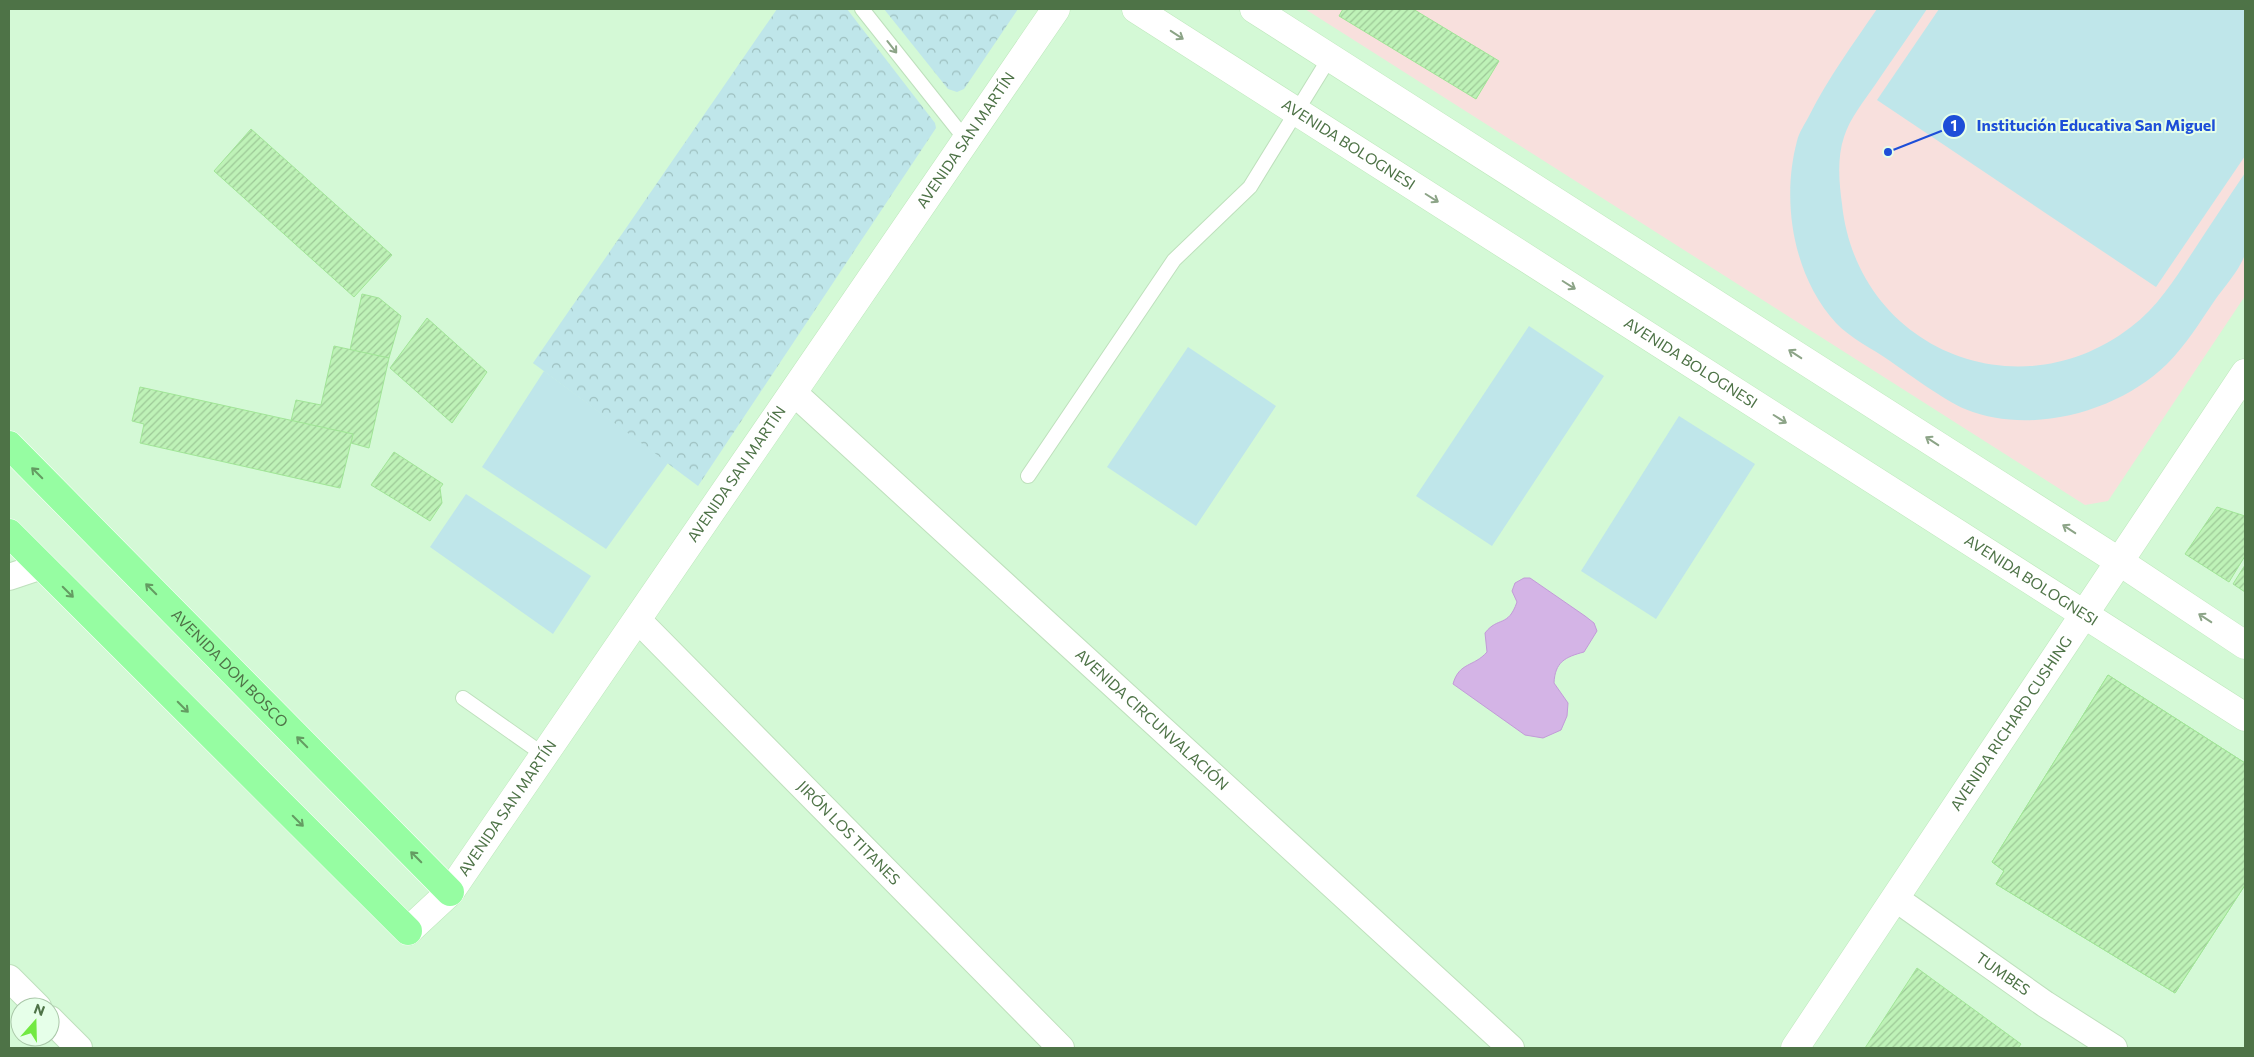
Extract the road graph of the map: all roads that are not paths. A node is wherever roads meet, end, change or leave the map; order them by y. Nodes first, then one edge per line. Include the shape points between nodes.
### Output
1 (862, 9) edge
2 (1056, 9) edge
3 (1136, 9) edge
4 (1254, 9) edge
5 (1330, 57) junction
6 (1297, 111) junction
7 (966, 140) junction
8 (2245, 373) edge
9 (793, 392) junction
10 (9, 445) edge
11 (1028, 476) dead end
12 (9, 533) edge
13 (2120, 562) junction
14 (42, 566) junction
15 (9, 577) edge
16 (2085, 614) junction
17 (637, 619) junction
18 (2245, 645) edge
19 (463, 698) dead end
20 (2245, 717) edge
21 (544, 755) junction
22 (450, 892) junction
23 (1895, 898) junction
24 (9, 978) edge
25 (28, 997) edge
26 (60, 1029) edge
27 (79, 1048) edge
28 (1061, 1048) edge
29 (1511, 1048) edge
30 (1795, 1048) edge
31 (2114, 1048) edge

1 -> 7 lane
2 - 7 main road, AVENIDA SAN MARTÍN
3 -> 6 main road, AVENIDA BOLOGNESI
4 - 5 main road
5 - 6 lane
13 -> 5 main road
6 - 11 lane via 1250,187 1174,260
6 -> 16 main road, AVENIDA BOLOGNESI
7 - 9 main road, AVENIDA SAN MARTÍN
8 - 13 main road, AVENIDA RICHARD CUSHING
9 - 17 main road, AVENIDA SAN MARTÍN
9 - 29 street, AVENIDA CIRCUNVALACIÓN
22 -> 10 main road, AVENIDA DON BOSCO
12 - 14 main road
13 - 16 main road, AVENIDA RICHARD CUSHING
18 -> 13 main road
14 - 15 street
14 -> 22 main road, AVENIDA SAN MARTÍN via 408,931
16 - 20 main road, AVENIDA BOLOGNESI
16 - 23 main road, AVENIDA RICHARD CUSHING
17 - 21 main road, AVENIDA SAN MARTÍN
17 - 28 street, JIRÓN LOS TITANES
19 - 21 lane
21 - 22 main road, AVENIDA SAN MARTÍN
23 - 30 main road, AVENIDA RICHARD CUSHING
23 - 31 street, TUMBES
24 - 25 street
26 - 27 street

